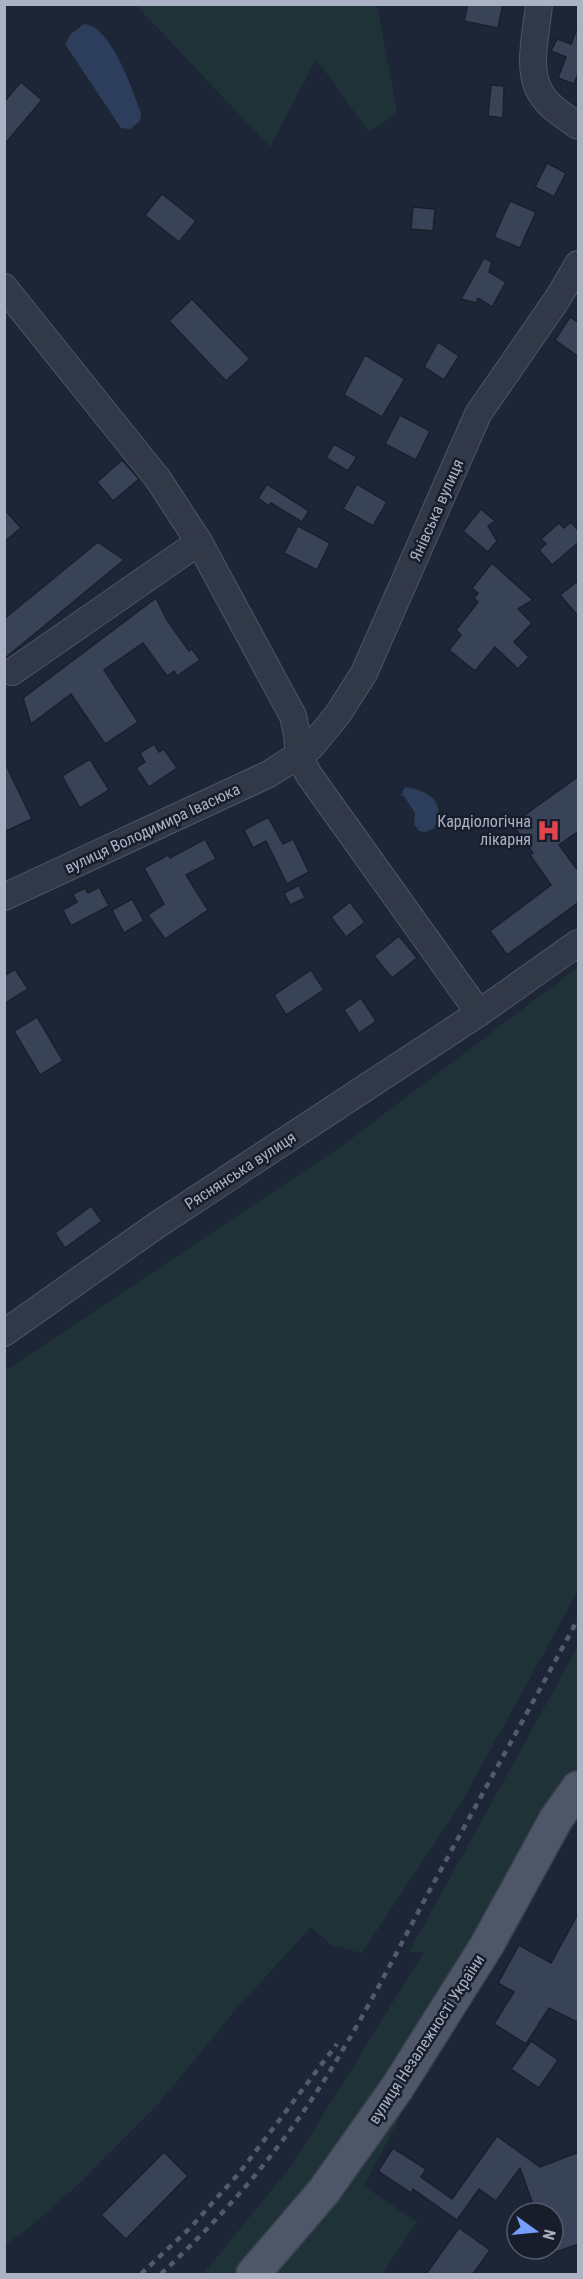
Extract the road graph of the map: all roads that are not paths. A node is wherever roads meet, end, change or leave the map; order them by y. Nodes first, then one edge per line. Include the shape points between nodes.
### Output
1 (539, 4) edge
2 (579, 126) edge
3 (579, 264) edge
4 (4, 287) edge
5 (199, 542) junction
6 (12, 672) dead end
7 (299, 756) junction
8 (4, 897) edge
9 (579, 943) edge
10 (479, 1013) junction
11 (4, 1333) edge
12 (579, 1788) edge
13 (253, 2274) edge

1 - 2 street via 533,69 540,92 552,107
3 - 7 street, Янівська вулиця via 478,414 364,673 338,714
4 - 5 street via 158,479
5 - 6 street
5 - 7 street via 293,716
7 - 8 street, вулиця Володимира Івасюка via 269,774
7 - 10 street
9 - 10 street, Ряснянська вулиця
10 - 11 street, Ряснянська вулиця via 157,1225
12 - 13 main road, вулиця Незалежності України via 556,1819 487,1945 397,2088 324,2191

